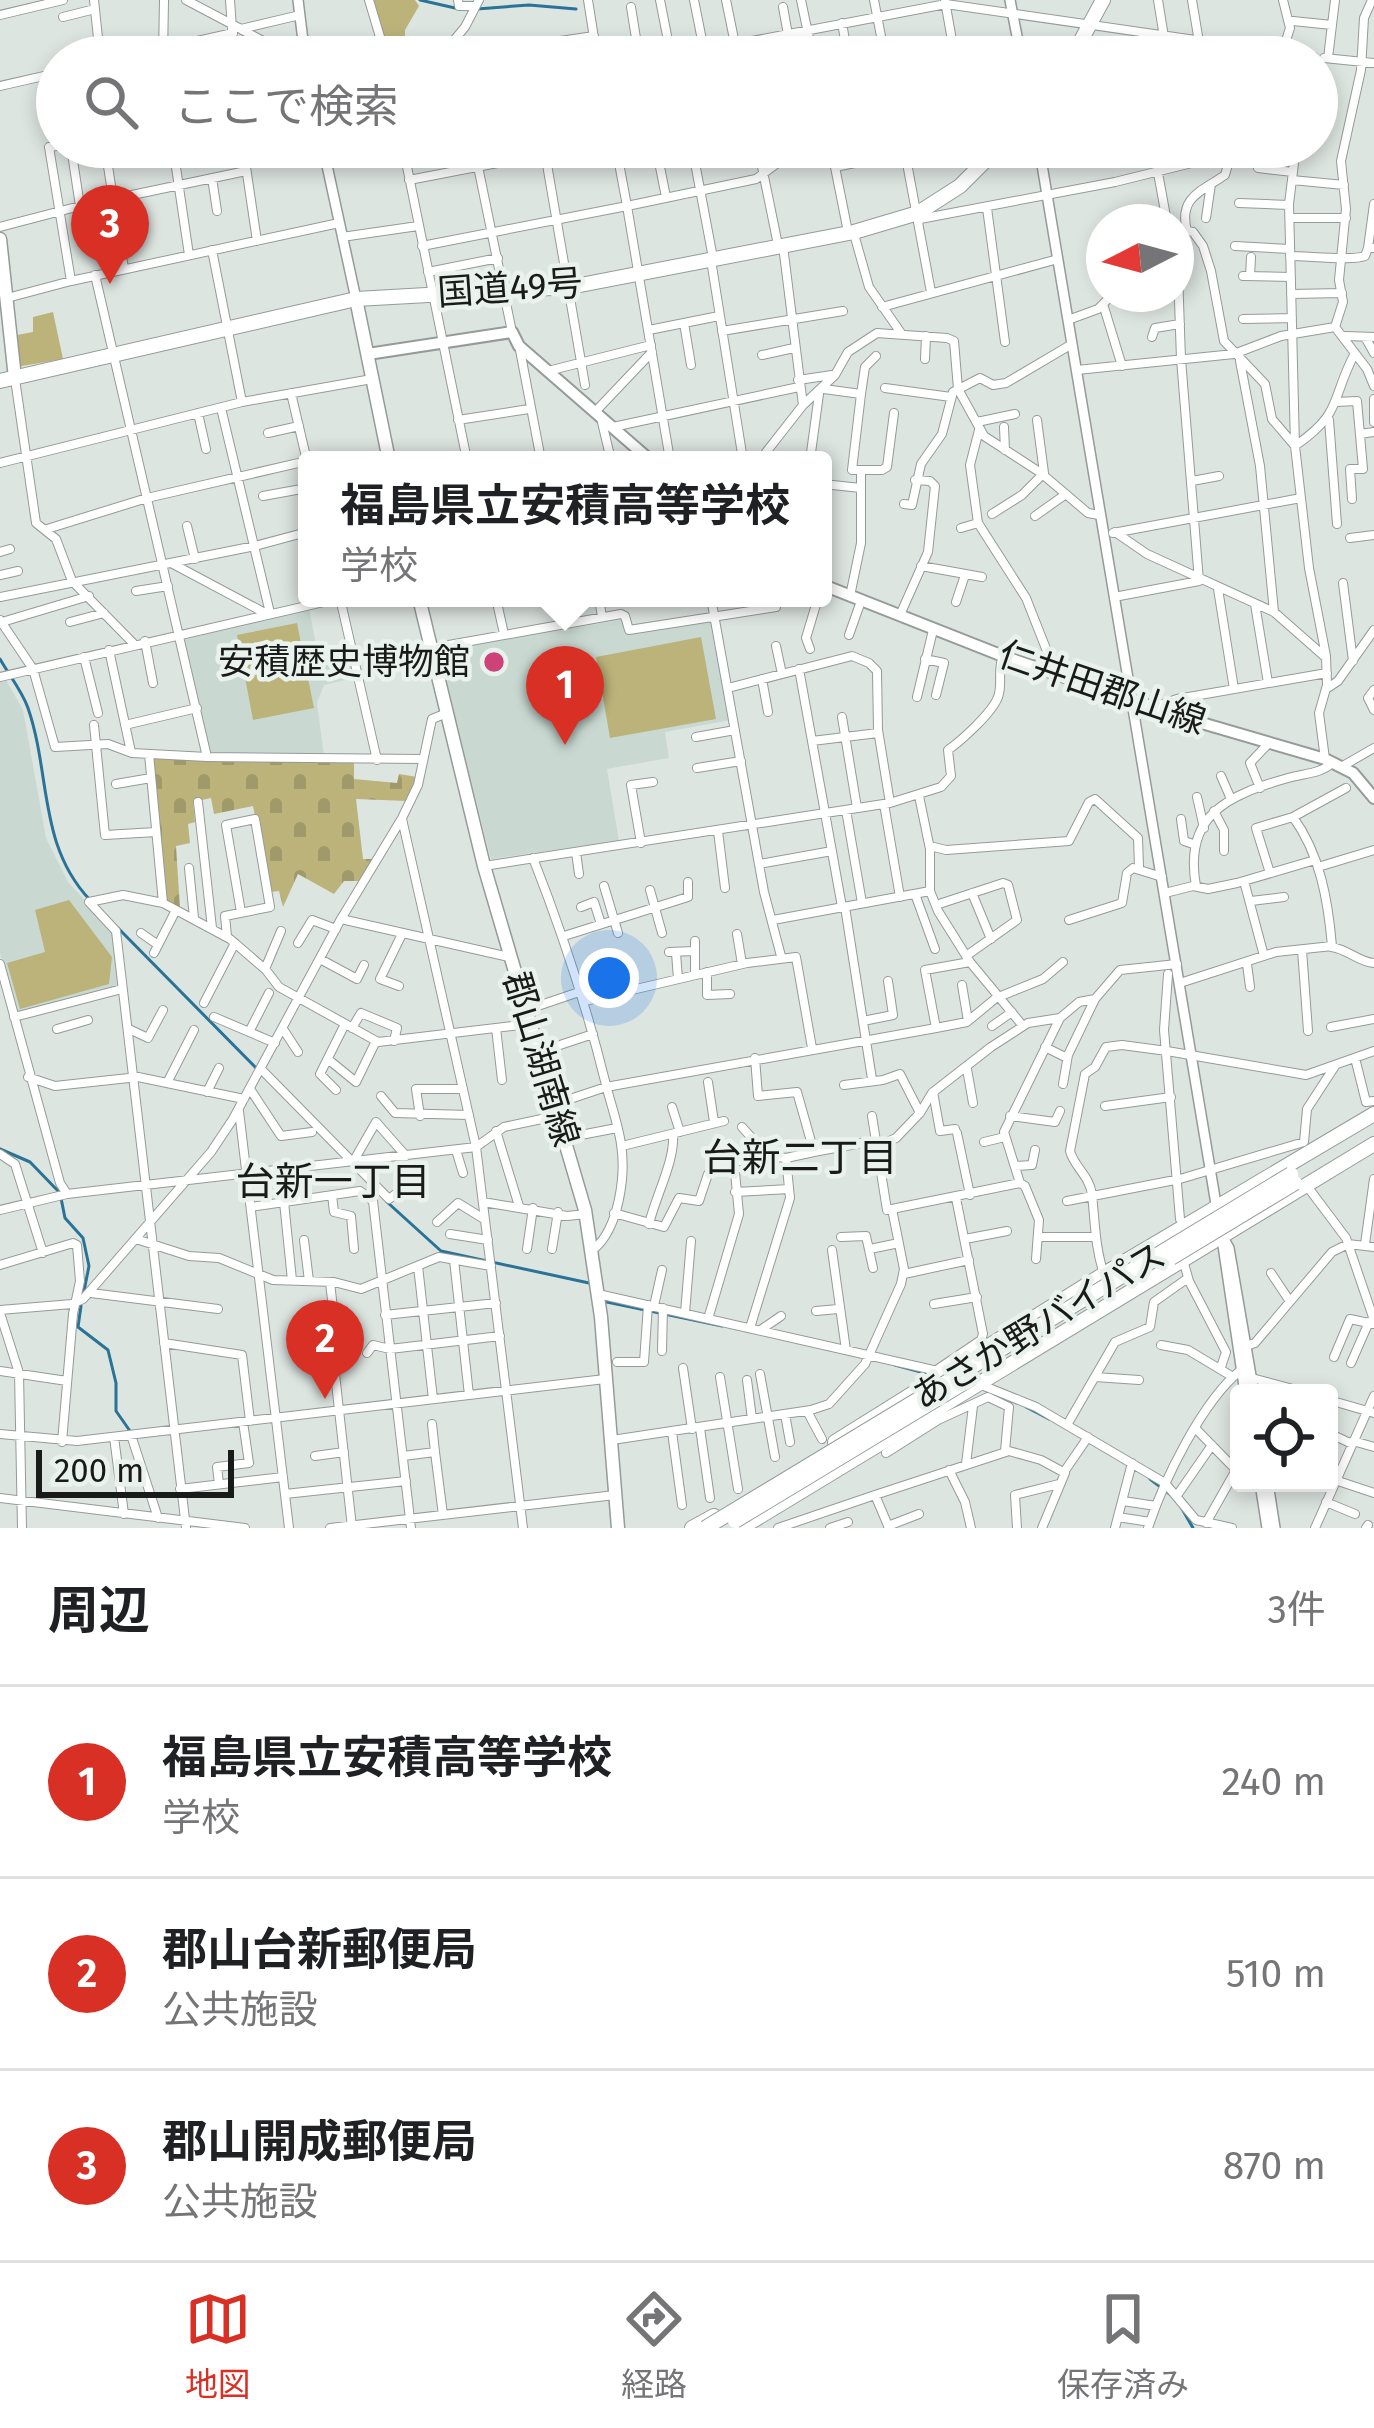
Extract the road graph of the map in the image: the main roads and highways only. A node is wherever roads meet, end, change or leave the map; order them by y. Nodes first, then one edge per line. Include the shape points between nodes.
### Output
1 (978, 168) edge
2 (0, 239) edge
3 (356, 299) junction
4 (368, 354) junction
5 (7, 380) edge
6 (386, 451) edge
7 (640, 451) edge
8 (832, 589) edge
9 (421, 607) edge
10 (1372, 793) edge
11 (1374, 1114) edge
12 (1374, 1124) edge
13 (1374, 1139) edge
14 (1298, 1181) junction
15 (746, 1527) edge
16 (618, 1528) edge
17 (692, 1528) edge
18 (705, 1528) edge
19 (723, 1528) edge

1 - 3 highway, 国道49号 via 919,216 851,233 570,287
2 - 5 main road
3 - 4 main road
3 - 5 highway, 国道49号
4 - 6 main road
4 - 7 main road via 512,332
8 - 10 main road, 仁井田郡山線 via 1004,656 1333,763
9 - 16 main road, 郡山湖南線 via 484,866 594,1249
11 - 17 highway
12 - 14 highway, あさか野バイパス
13 - 14 highway, あさか野バイパス
14 - 15 highway via 983,1389
14 - 18 highway, あさか野バイパス, bridge
14 - 19 highway, あさか野バイパス, bridge

